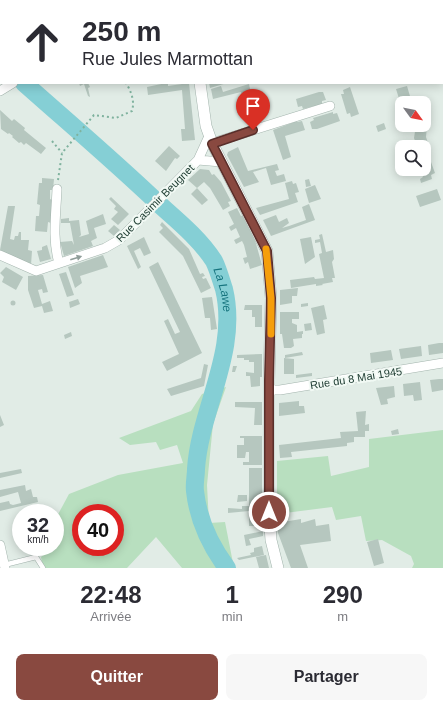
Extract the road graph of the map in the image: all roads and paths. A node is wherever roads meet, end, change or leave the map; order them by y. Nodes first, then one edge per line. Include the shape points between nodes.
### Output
1 (11, 84) edge
2 (126, 84) edge
3 (200, 84) edge
4 (0, 91) edge
5 (330, 106) dead end
6 (210, 140) junction
7 (52, 141) dead end
8 (62, 153) junction
9 (198, 160) junction
10 (221, 162) junction
11 (57, 189) joint
12 (0, 255) edge
13 (59, 263) junction
14 (443, 363) edge
15 (270, 390) junction
16 (0, 545) edge
17 (36, 557) joint
18 (4, 566) edge
19 (43, 568) edge
20 (278, 568) edge

1 - 4 street
2 - 8 path via 132,95 132,111 116,118 96,114
3 - 6 street
5 - 6 street
6 - 9 street, Rue Casimir Beugnet
6 - 10 street
7 - 8 path
8 - 11 path via 59,160
9 - 10 street, Rue Casimir Beugnet
13 -> 9 street, Rue Casimir Beugnet via 112,245
10 - 15 street via 267,251 271,298
11 - 13 street via 55,241
12 - 13 street, Rue Casimir Beugnet via 36,271
14 - 15 street, Rue du 8 Mai 1945
15 - 20 street via 269,512 271,540
16 - 18 street
17 - 18 lane
17 - 19 lane

